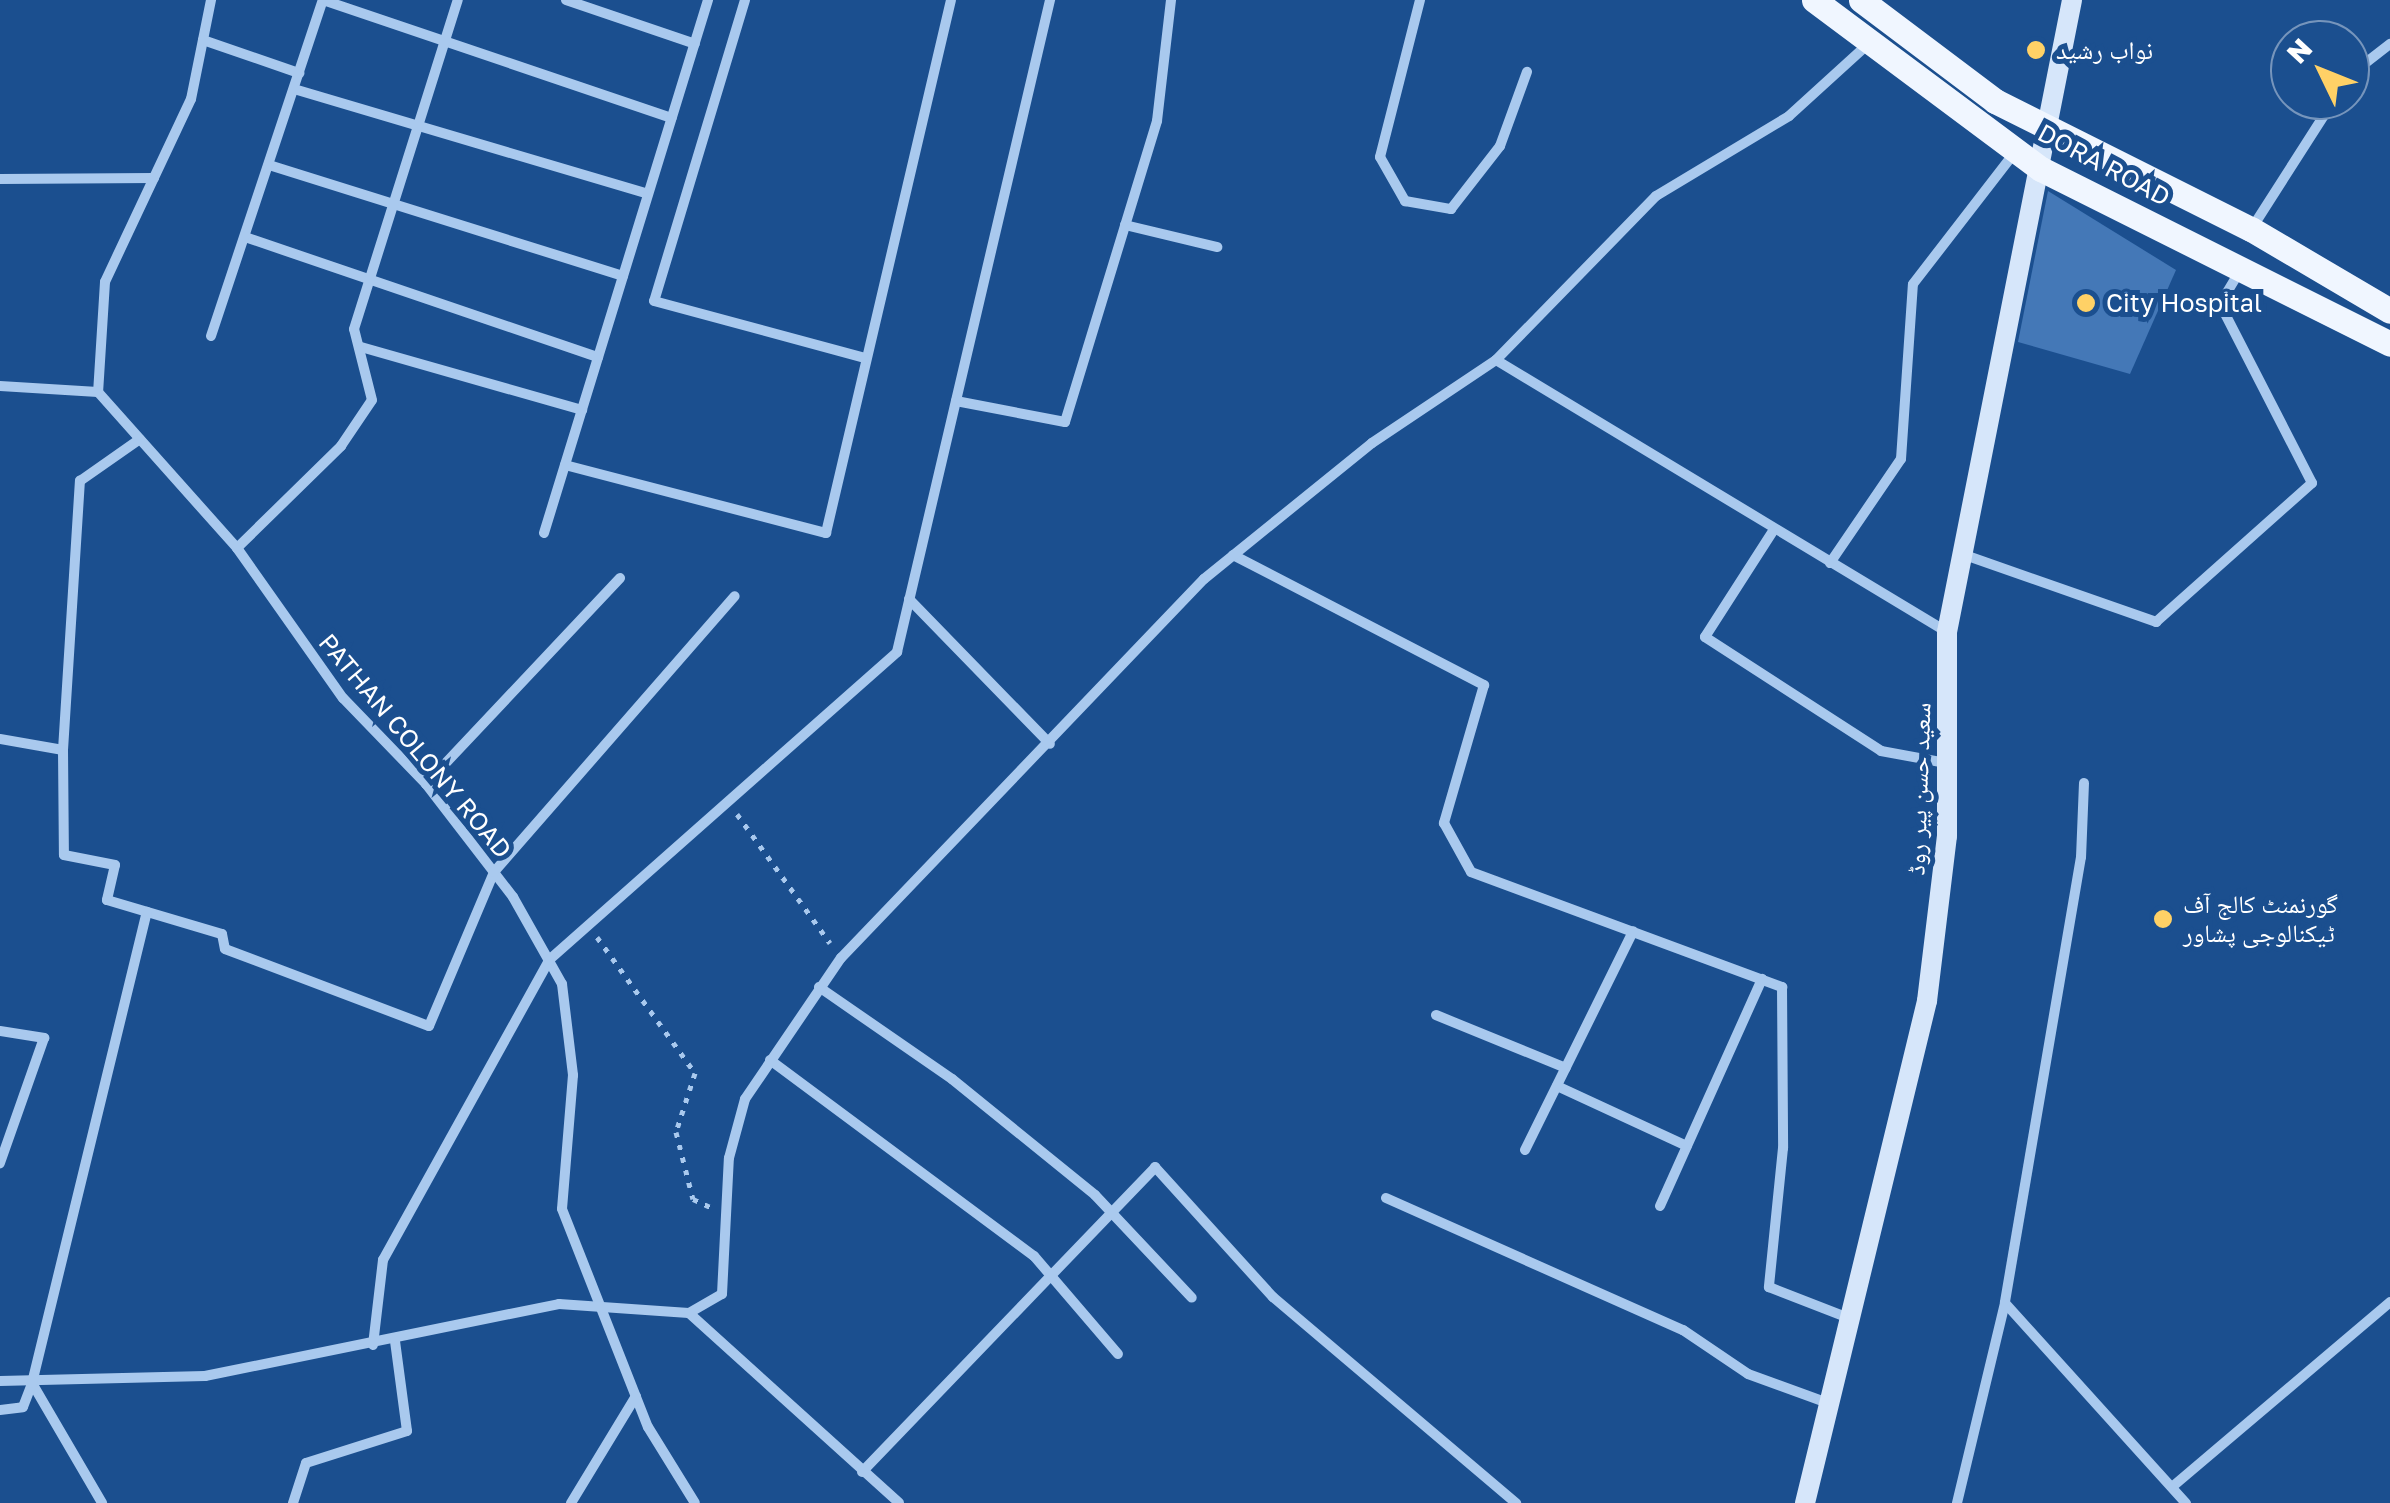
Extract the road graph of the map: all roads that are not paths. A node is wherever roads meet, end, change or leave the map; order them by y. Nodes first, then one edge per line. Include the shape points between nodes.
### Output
1 (211, 0) edge
2 (458, 0) edge
3 (566, 0) edge
4 (708, 0) edge
5 (745, 0) edge
6 (950, 0) edge
7 (1050, 0) edge
8 (1172, 0) edge
9 (1420, 0) edge
10 (1814, 0) edge
11 (1861, 0) edge
12 (2072, 0) edge
13 (203, 40) junction
14 (445, 40) junction
15 (695, 44) junction
16 (1866, 46) junction
17 (1527, 72) dead end
18 (300, 73) junction
19 (294, 88) junction
20 (672, 118) junction
21 (2321, 120) edge
22 (418, 125) junction
23 (2051, 132) junction
24 (2014, 152) junction
25 (269, 165) junction
26 (2041, 169) junction
27 (154, 178) junction
28 (0, 179) edge
29 (648, 194) junction
30 (394, 204) junction
31 (1125, 225) junction
32 (2251, 228) junction
33 (245, 237) junction
34 (1217, 247) dead end
35 (2234, 265) junction
36 (624, 276) junction
37 (371, 277) junction
38 (2390, 311) edge
39 (211, 336) dead end
40 (2390, 344) edge
41 (361, 347) junction
42 (598, 357) junction
43 (865, 358) junction
44 (1496, 360) junction
45 (0, 386) edge
46 (98, 392) junction
47 (956, 401) junction
48 (582, 410) junction
49 (140, 439) junction
50 (566, 464) junction
51 (1773, 531) junction
52 (544, 533) dead end
53 (237, 548) junction
54 (1960, 554) junction
55 (1233, 555) junction
56 (1830, 563) junction
57 (620, 578) dead end
58 (735, 596) dead end
59 (909, 600) junction
60 (1947, 632) junction
61 (0, 739) edge
62 (1050, 744) junction
63 (63, 750) junction
64 (1947, 763) junction
65 (2084, 782) dead end
66 (426, 784) junction
67 (494, 872) junction
68 (147, 912) junction
69 (1633, 931) junction
70 (548, 960) junction
71 (1762, 979) junction
72 (819, 987) junction
73 (1436, 1015) dead end
74 (0, 1032) edge
75 (770, 1060) junction
76 (1566, 1068) junction
77 (1557, 1086) junction
78 (1687, 1146) junction
79 (1525, 1150) dead end
80 (0, 1164) edge
81 (1386, 1198) dead end
82 (1660, 1206) dead end
83 (1110, 1212) junction
84 (1049, 1273) junction
85 (1192, 1298) dead end
86 (2006, 1302) junction
87 (2390, 1302) edge
88 (601, 1307) junction
89 (689, 1313) junction
90 (1846, 1317) junction
91 (395, 1342) junction
92 (374, 1346) junction
93 (1118, 1354) dead end
94 (0, 1381) edge
95 (32, 1383) junction
96 (636, 1396) junction
97 (1825, 1402) junction
98 (0, 1410) edge
99 (862, 1472) junction
100 (2172, 1487) junction
101 (102, 1503) edge
102 (293, 1503) edge
103 (571, 1503) edge
104 (695, 1503) edge
105 (899, 1503) edge
106 (1516, 1503) edge
107 (1805, 1503) edge
108 (1956, 1503) edge
109 (2186, 1503) edge

1 - 13 street
2 - 14 street
3 - 15 street
4 - 15 street
5 - 43 street via 654,301
6 - 43 street
7 - 47 street
8 - 31 street via 1157,121
9 - 17 street via 1380,157 1405,201 1451,209 1500,146
10 - 16 main road, DORA ROAD
11 - 23 main road
12 - 23 street, سعید حسن پیر روڈ
13 - 18 street
13 - 27 street via 191,99
14 - 18 street via 324,0
14 - 20 street
14 - 22 street
15 - 20 street
16 - 24 main road, DORA ROAD
16 - 44 street via 1789,116 1656,196
18 - 19 street
19 - 22 street
19 - 25 street
20 - 29 street
21 - 32 street
22 - 29 street
22 - 30 street
23 - 26 street, سعید حسن پیر روڈ
23 - 32 main road
24 - 26 main road, DORA ROAD
24 - 56 street via 1913,284 1901,458
25 - 30 street
25 - 33 street
26 - 35 main road, DORA ROAD
26 - 54 street, سعید حسن پیر روڈ
27 - 28 street
27 - 46 street via 106,282
29 - 36 street
30 - 36 street
30 - 37 street
31 - 34 street
31 - 47 street via 1065,422
32 - 35 main road
32 - 38 main road
33 - 37 street
33 - 39 street
35 - 40 main road, DORA ROAD
35 - 54 street via 2220,304 2312,483 2156,622
36 - 42 street
37 - 41 street via 354,330
37 - 42 street
41 - 48 street
41 - 53 street via 372,400 341,446
42 - 48 street
43 - 50 street via 826,532
44 - 51 street
44 - 55 street via 1372,443
45 - 46 street
46 - 49 street, PATHAN COLONY ROAD
47 - 59 street
48 - 50 street
49 - 53 street, PATHAN COLONY ROAD
49 - 63 street via 80,481
50 - 52 street
51 - 56 street
51 - 64 street via 1705,637 1881,751
53 - 66 street, PATHAN COLONY ROAD via 344,698
54 - 60 street, سعید حسن پیر روڈ
55 - 62 street
55 - 69 street via 1484,684 1444,824 1471,872
56 - 60 street
57 - 66 street
58 - 67 street
59 - 62 street
59 - 70 street via 896,652
60 - 64 street, سعید حسن پیر روڈ
61 - 63 street
62 - 72 street
63 - 68 street via 64,855 115,865 107,900
64 - 90 street, سعید حسن پیر روڈ via 1927,1000
65 - 86 street via 2081,858
66 - 67 street, PATHAN COLONY ROAD
67 - 68 street via 429,1026 225,950 222,934
67 - 70 street, PATHAN COLONY ROAD
68 - 95 street
69 - 71 street
69 - 76 street
70 - 88 street, PATHAN COLONY ROAD via 562,984 573,1075 562,1209
70 - 92 street via 382,1260
71 - 78 street
71 - 90 street via 1782,987 1783,1148 1769,1287
72 - 75 street
72 - 83 street via 952,1079
73 - 76 street
74 - 80 street via 44,1038
75 - 84 street via 922,1164
75 - 89 street via 745,1099 729,1158 731,1217 722,1294
76 - 77 street
77 - 78 street
77 - 79 street
78 - 82 street
81 - 97 street via 1684,1330 1748,1374
83 - 84 street
83 - 85 street
83 - 106 street via 1155,1167 1273,1297
84 - 93 street
84 - 99 street
86 - 100 street
86 - 108 street
87 - 100 street
88 - 89 street
88 - 91 street via 559,1304
88 - 96 street, PATHAN COLONY ROAD
89 - 99 street
90 - 97 street, سعید حسن پیر روڈ
91 - 92 street
91 - 102 street via 407,1432 306,1463
92 - 95 street via 205,1376
94 - 95 street
95 - 98 street via 23,1407
95 - 101 street
96 - 103 street
96 - 104 street, PATHAN COLONY ROAD
97 - 107 street, سعید حسن پیر روڈ
99 - 105 street
100 - 109 street

